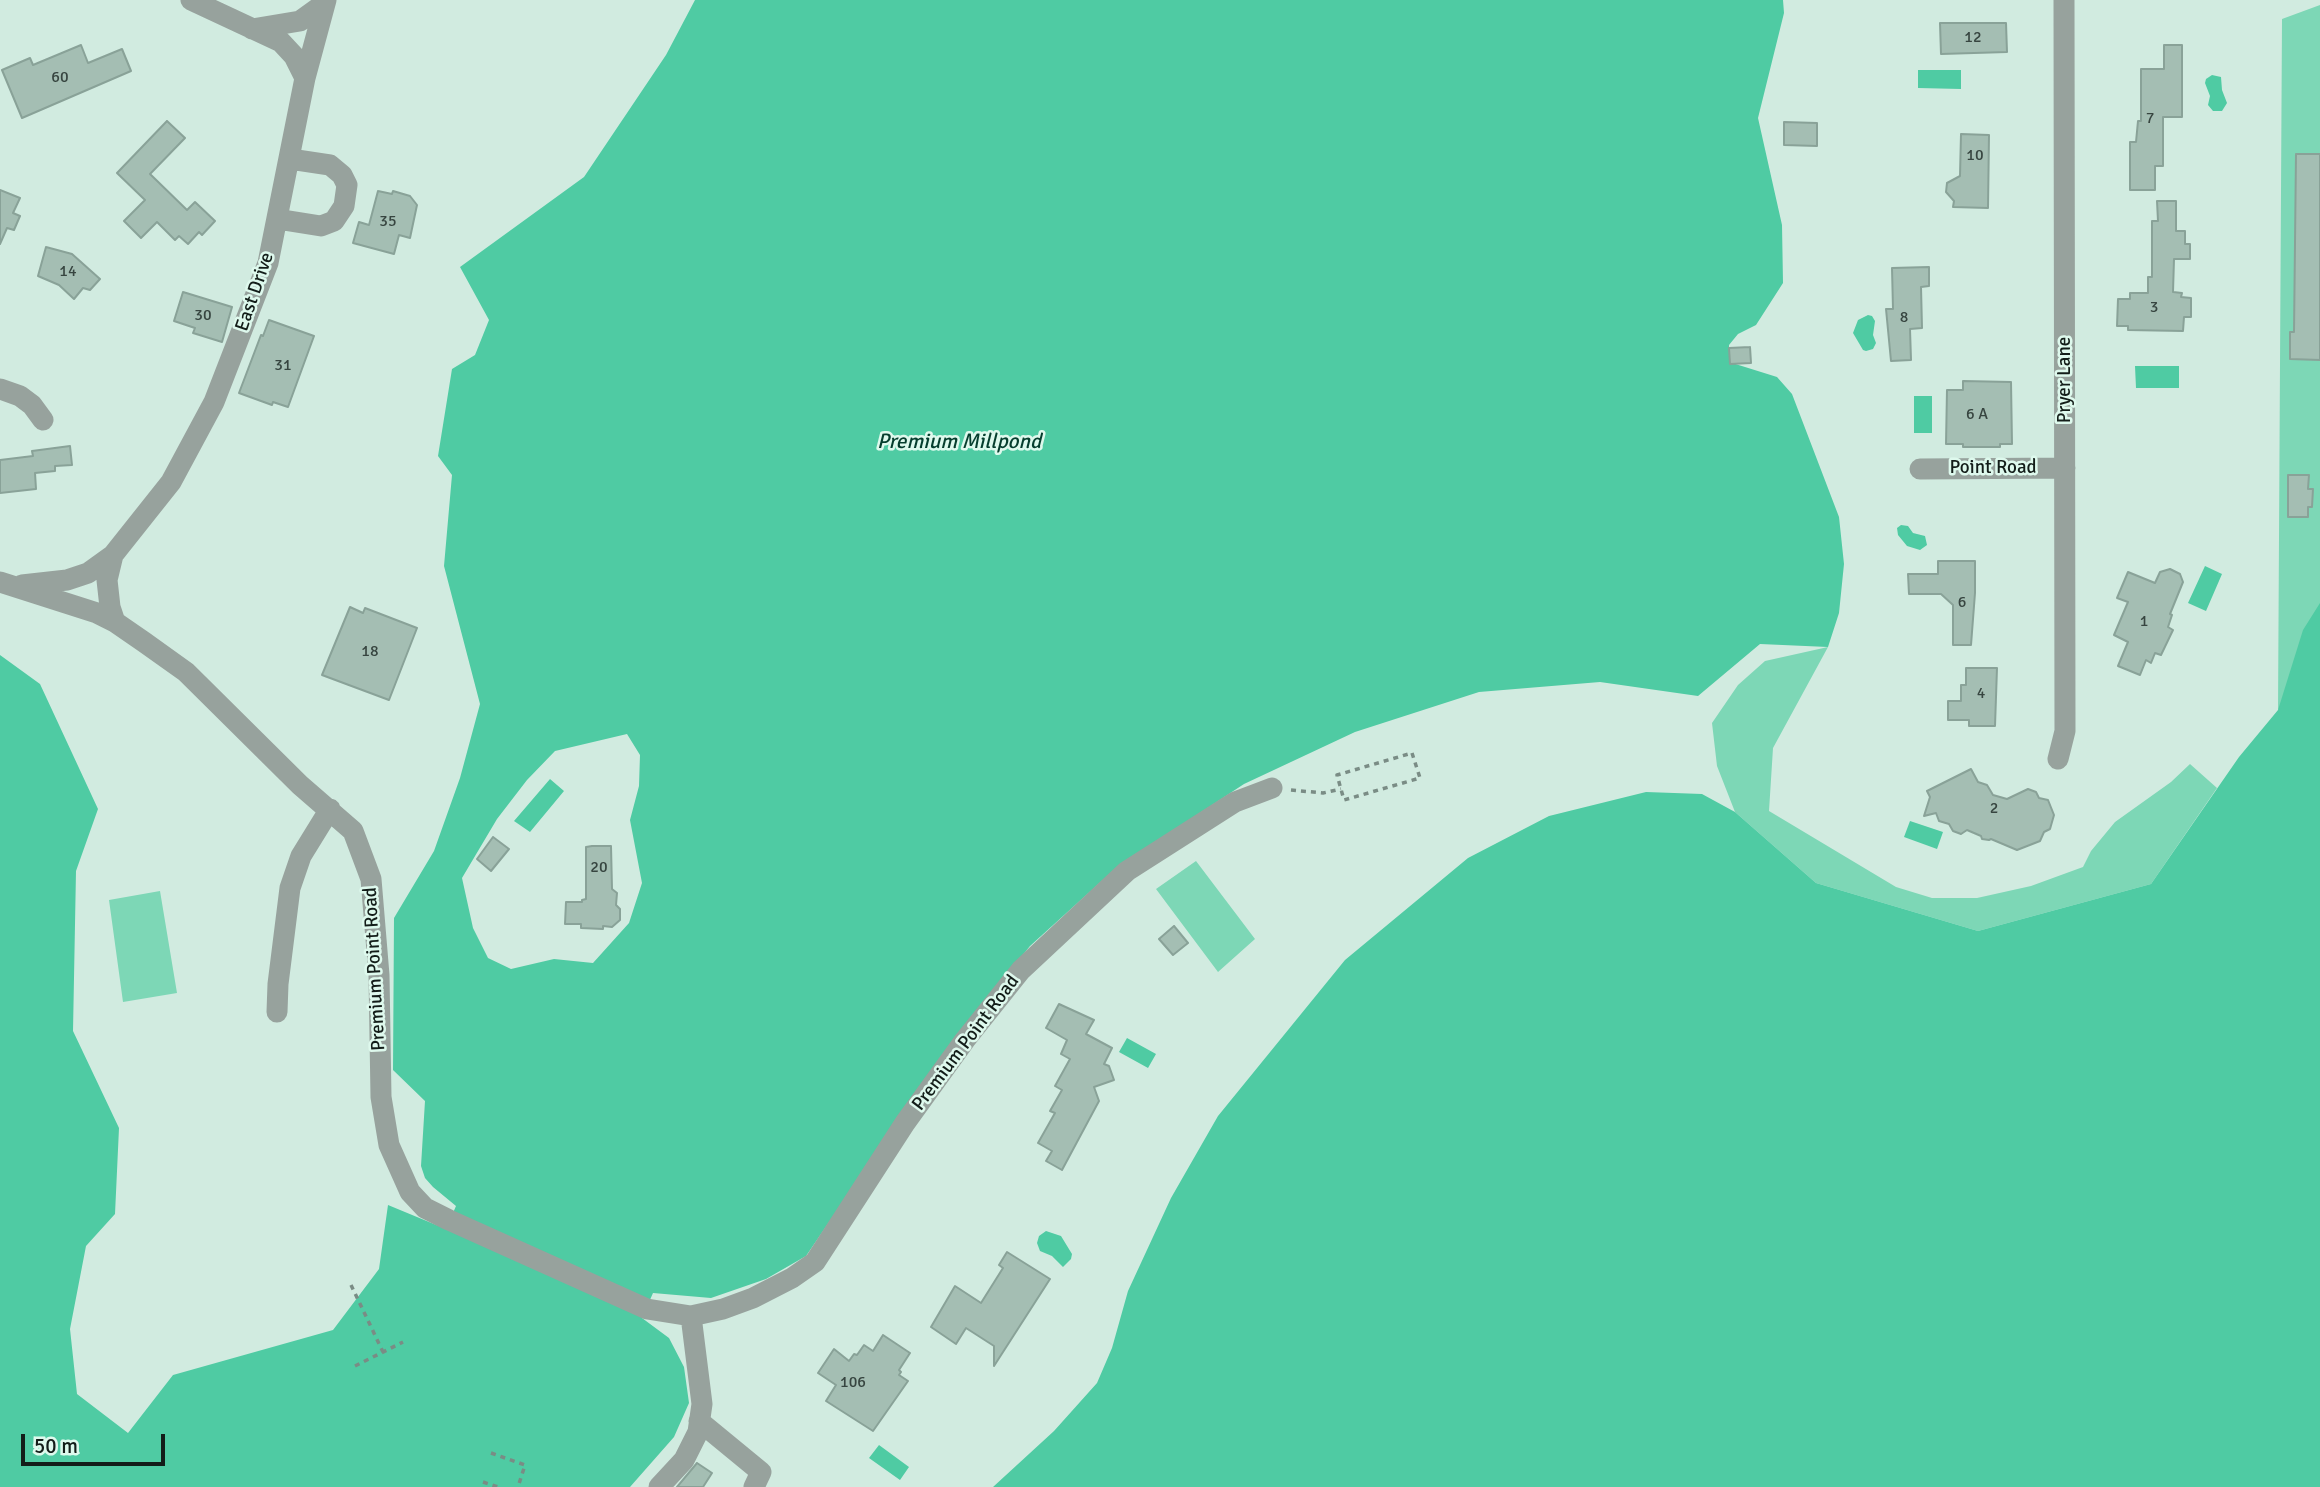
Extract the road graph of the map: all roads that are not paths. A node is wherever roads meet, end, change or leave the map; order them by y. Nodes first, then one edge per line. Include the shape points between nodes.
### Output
1 (191, 0) edge
2 (2064, 0) edge
3 (326, 1) edge
4 (250, 29) junction
5 (305, 78) junction
6 (290, 159) junction
7 (276, 219) junction
8 (0, 389) edge
9 (43, 420) dead end
10 (2065, 468) junction
11 (1920, 469) dead end
12 (113, 555) junction
13 (7, 584) edge
14 (115, 622) junction
15 (2058, 759) dead end
16 (1272, 788) road end
17 (330, 809) junction
18 (277, 1012) dead end
19 (691, 1316) junction
20 (699, 1421) junction
21 (659, 1487) edge
22 (754, 1487) edge

1 - 4 street
2 - 10 street, Pryer Lane
3 - 4 street via 300,20
3 - 5 street, East Drive
4 - 5 street via 281,42
5 - 6 street, East Drive
6 - 7 street, East Drive
6 - 7 street via 330,165 342,175 347,185 344,206 334,221 321,226
7 - 12 street, East Drive via 268,263 214,402 171,482
8 - 9 street via 20,396
10 - 11 street, Point Road
10 - 15 street, Pryer Lane via 2065,731
12 - 13 street, East Drive via 88,573 67,580
12 - 14 street via 107,580
13 - 14 street, Premium Point Road
14 - 17 street, Premium Point Road via 186,672
16 - 19 street, Premium Point Road via 1235,802 1127,872 1021,970 905,1123 815,1262 753,1298
17 - 18 street via 301,856 290,888
17 - 19 street, Premium Point Road via 353,831 372,879 381,1097 389,1145 410,1192 425,1208 449,1220 647,1309
19 - 20 street via 702,1404
20 - 21 street via 684,1460
20 - 22 street via 761,1472

